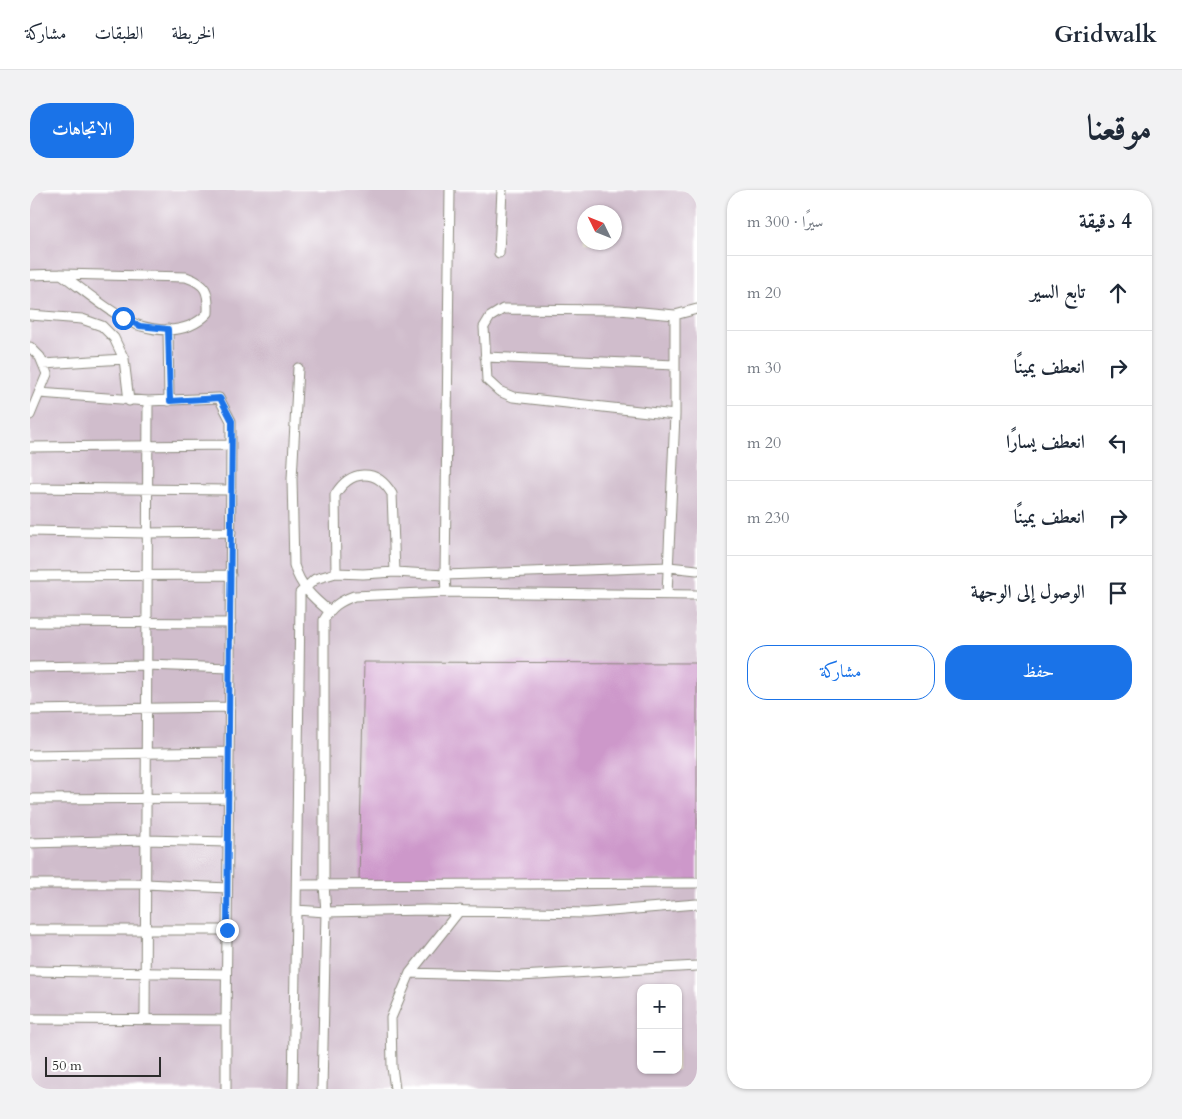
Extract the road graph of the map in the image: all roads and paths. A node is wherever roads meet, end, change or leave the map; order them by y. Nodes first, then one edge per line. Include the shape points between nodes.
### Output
1 (450, 190) edge
2 (502, 190) edge
3 (499, 253) dead end
4 (61, 274) junction
5 (30, 275) edge
6 (697, 309) edge
7 (675, 315) junction
8 (30, 316) edge
9 (168, 329) junction
10 (30, 347) edge
11 (486, 357) junction
12 (124, 359) junction
13 (43, 364) junction
14 (675, 365) junction
15 (298, 368) dead end
16 (39, 393) junction
17 (129, 400) junction
18 (170, 401) junction
19 (148, 402) junction
20 (30, 415) edge
21 (675, 416) junction
22 (148, 444) junction
23 (231, 445) junction
24 (30, 447) edge
25 (30, 488) edge
26 (148, 490) junction
27 (231, 490) junction
28 (30, 531) edge
29 (231, 532) junction
30 (147, 533) junction
31 (669, 567) junction
32 (697, 570) edge
33 (395, 572) junction
34 (336, 573) junction
35 (231, 575) junction
36 (445, 575) junction
37 (30, 576) edge
38 (147, 576) junction
39 (304, 588) junction
40 (446, 592) junction
41 (667, 594) junction
42 (697, 595) edge
43 (329, 611) junction
44 (30, 622) edge
45 (147, 622) junction
46 (231, 623) junction
47 (147, 665) junction
48 (30, 667) edge
49 (230, 668) junction
50 (230, 707) junction
51 (146, 708) junction
52 (30, 710) edge
53 (229, 752) junction
54 (146, 754) junction
55 (30, 755) edge
56 (146, 797) junction
57 (229, 798) junction
58 (30, 799) edge
59 (146, 840) junction
60 (228, 842) junction
61 (30, 844) edge
62 (697, 883) edge
63 (30, 884) edge
64 (146, 884) junction
65 (297, 885) junction
66 (324, 885) junction
67 (228, 888) junction
68 (697, 904) edge
69 (296, 910) junction
70 (460, 910) junction
71 (326, 912) junction
72 (30, 930) edge
73 (146, 930) junction
74 (227, 930) junction
75 (697, 966) edge
76 (30, 971) edge
77 (145, 972) junction
78 (410, 973) junction
79 (226, 974) junction
80 (30, 1019) edge
81 (145, 1020) junction
82 (226, 1020) junction
83 (226, 1089) edge
84 (293, 1089) edge
85 (322, 1089) edge
86 (395, 1089) edge

1 - 36 lane
2 - 3 lane
4 - 5 lane
4 - 9 lane via 123,318 140,326
4 - 9 lane via 186,277 200,282 206,291 208,313 198,323 179,330
6 - 7 lane
7 - 11 lane via 619,310 503,310 490,317 484,327
7 - 14 lane
8 - 12 lane via 82,319 102,326 114,338
9 - 18 lane
10 - 13 lane
11 - 14 lane
11 - 21 lane via 487,380 513,398
12 - 13 lane
12 - 17 lane
13 - 16 lane via 47,374
14 - 21 lane
15 - 39 lane via 292,480 294,565
16 - 17 lane
16 - 20 lane
17 - 19 lane
18 - 19 lane
18 - 23 lane via 220,398 232,421
19 - 22 lane
21 - 31 lane
22 - 23 lane
22 - 24 lane
22 - 26 lane
23 - 27 lane
25 - 26 lane
26 - 27 lane
26 - 30 lane
27 - 29 lane
28 - 30 lane
29 - 30 lane
29 - 35 lane
30 - 38 lane
31 - 32 lane
31 - 36 lane
31 - 41 lane
33 - 34 lane
33 - 34 lane via 392,494 384,482 369,474 349,479 335,495
33 - 36 lane
34 - 39 lane via 314,579
35 - 38 lane
35 - 46 lane
36 - 40 lane
37 - 38 lane
38 - 45 lane
39 - 43 lane
39 - 65 lane via 300,593
40 - 41 lane
40 - 43 lane via 354,596 340,601
41 - 42 lane
43 - 66 lane via 324,620
44 - 45 lane
45 - 46 lane
45 - 47 lane
46 - 49 lane
47 - 48 lane
47 - 49 lane
47 - 51 lane
49 - 50 lane
50 - 51 lane
50 - 53 lane
51 - 52 lane
51 - 54 lane
53 - 54 lane
53 - 57 lane
54 - 55 lane
54 - 56 lane
56 - 57 lane
56 - 58 lane
56 - 59 lane
57 - 60 lane
59 - 60 lane
59 - 61 lane
59 - 64 lane
60 - 67 lane
62 - 66 lane
63 - 64 lane
64 - 67 lane
64 - 73 lane
65 - 66 lane
65 - 69 lane
66 - 71 lane
67 - 74 lane
68 - 70 lane via 587,914
69 - 71 lane
69 - 84 lane
70 - 71 lane
70 - 78 lane
71 - 85 lane
72 - 73 lane
73 - 74 lane
73 - 77 lane
74 - 79 lane
75 - 78 lane via 520,976
76 - 77 lane
77 - 79 lane
77 - 81 lane
78 - 86 lane via 391,1018
79 - 82 lane
80 - 81 lane
81 - 82 lane
82 - 83 lane

